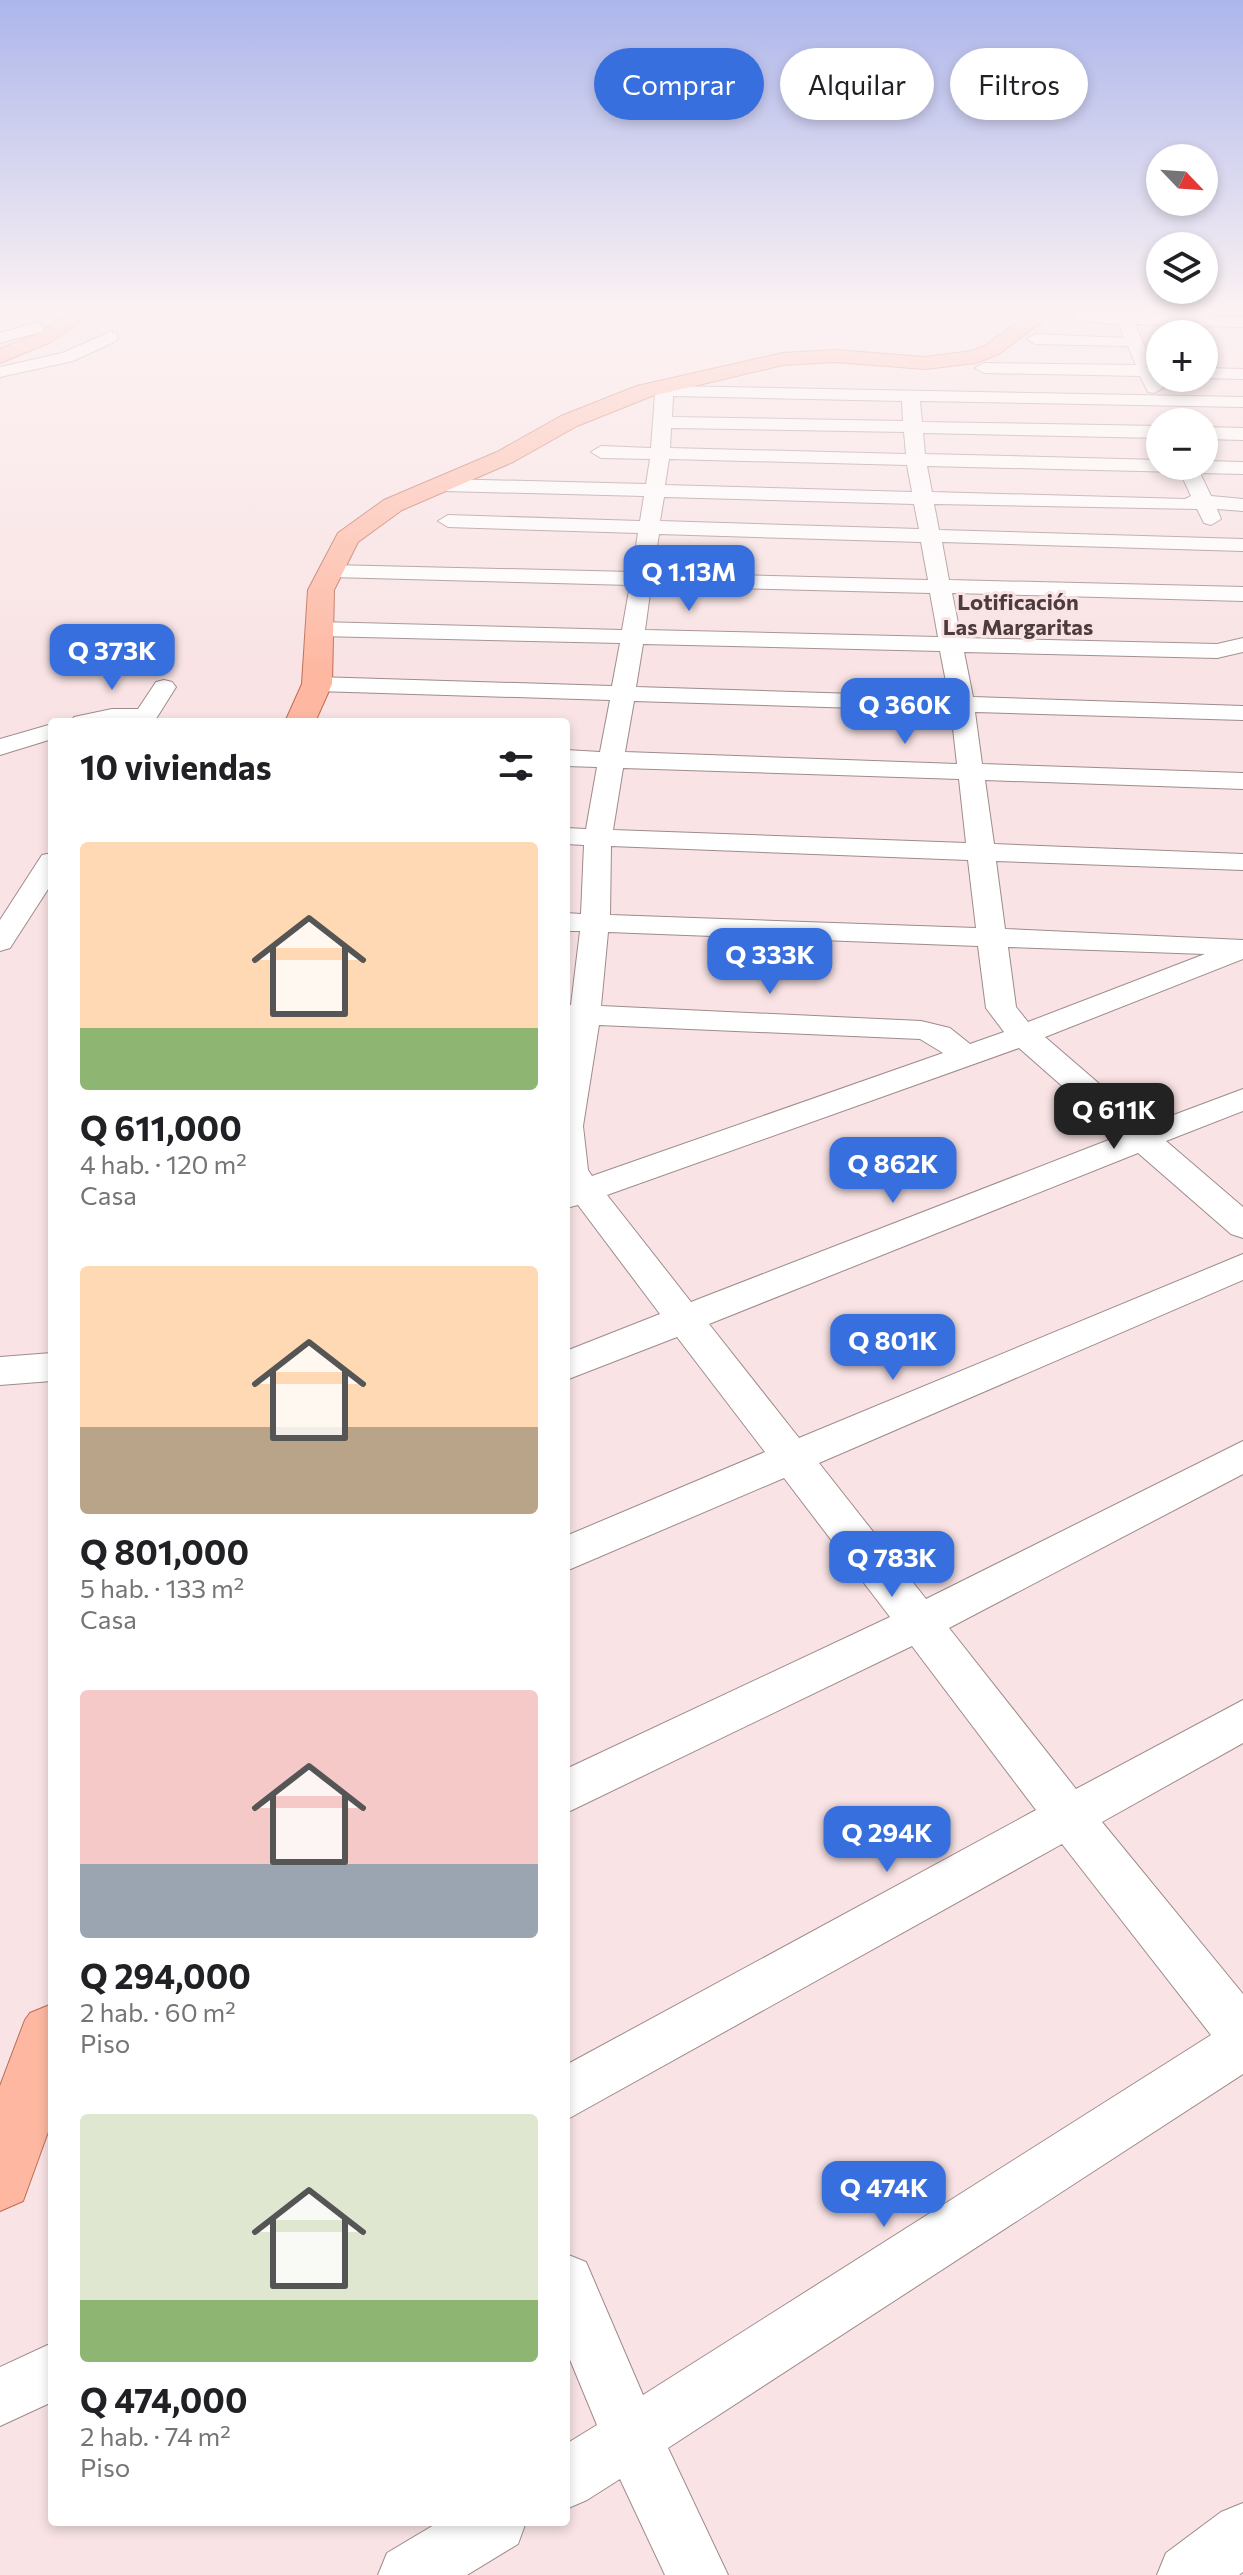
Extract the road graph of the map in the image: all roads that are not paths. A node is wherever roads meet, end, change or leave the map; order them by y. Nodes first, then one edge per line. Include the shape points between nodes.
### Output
1 (554, 429) edge
2 (662, 429) edge
3 (913, 429) edge
4 (1043, 429) edge
5 (1146, 432) edge
6 (1218, 433) edge
7 (1243, 434) edge
8 (601, 452) dead end
9 (660, 455) junction
10 (916, 460) junction
11 (1146, 466) edge
12 (1218, 467) edge
13 (1243, 468) edge
14 (1194, 480) edge
15 (444, 485) junction
16 (653, 491) junction
17 (923, 497) junction
18 (1205, 503) junction
19 (1243, 505) edge
20 (448, 521) dead end
21 (649, 530) junction
22 (930, 536) junction
23 (1232, 545) edge
24 (331, 571) junction
25 (640, 579) junction
26 (938, 587) junction
27 (1242, 595) edge
28 (319, 629) junction
29 (633, 635) junction
30 (949, 644) junction
31 (1243, 645) edge
32 (317, 684) junction
33 (164, 687) dead end
34 (623, 693) junction
35 (962, 704) junction
36 (1243, 713) edge
37 (102, 718) edge
38 (133, 718) edge
39 (145, 718) edge
40 (302, 718) edge
41 (48, 732) edge
42 (0, 747) edge
43 (0, 758) edge
44 (570, 758) edge
45 (39, 760) dead end
46 (611, 760) junction
47 (972, 773) junction
48 (1243, 781) edge
49 (570, 836) edge
50 (598, 837) junction
51 (981, 853) junction
52 (1243, 862) edge
53 (48, 867) edge
54 (580, 922) edge
55 (990, 936) junction
56 (0, 942) edge
57 (1243, 948) edge
58 (576, 1014) edge
59 (1021, 1033) junction
60 (959, 1050) junction
61 (570, 1081) edge
62 (1243, 1099) edge
63 (1142, 1138) junction
64 (572, 1183) edge
65 (1243, 1226) edge
66 (1243, 1266) edge
67 (684, 1319) junction
68 (48, 1344) edge
69 (4, 1358) edge
70 (570, 1364) edge
71 (48, 1366) edge
72 (1243, 1456) edge
73 (792, 1459) junction
74 (570, 1552) edge
75 (919, 1623) junction
76 (1243, 1720) edge
77 (570, 1790) edge
78 (1068, 1815) junction
79 (1243, 2034) edge
80 (1243, 2044) edge
81 (48, 2045) edge
82 (570, 2092) edge
83 (0, 2178) edge
84 (570, 2292) edge
85 (48, 2374) edge
86 (0, 2397) edge
87 (632, 2439) junction
88 (570, 2477) edge
89 (489, 2526) edge
90 (1243, 2534) edge
91 (409, 2575) edge
92 (697, 2575) edge
93 (1188, 2575) edge

1 - 15 main road
2 - 9 street
3 - 10 street
4 - 5 street
6 - 7 street
8 - 9 street
9 - 10 street
9 - 16 street
10 - 11 street
10 - 17 street
12 - 13 street
14 - 18 street
15 - 16 street
15 - 24 main road via 393,505 347,538
16 - 17 street
16 - 21 street
17 - 18 street
17 - 22 street
18 - 19 street
18 - 23 street
20 - 21 street
21 - 22 street
21 - 25 street
22 - 23 street
22 - 26 street
23 - 27 street
24 - 25 street
24 - 28 main road via 321,590
25 - 26 street
25 - 29 street
26 - 27 street
26 - 30 street
28 - 29 street
28 - 32 main road
29 - 30 street
29 - 34 street
30 - 31 street via 1217,651
30 - 35 street
32 - 34 street
32 - 40 main road
33 - 39 street
34 - 35 street
34 - 46 street
35 - 36 street
35 - 47 street
37 - 38 street
41 - 42 street
43 - 45 street
44 - 46 street
46 - 47 street
46 - 50 street
47 - 48 street
47 - 51 street
49 - 50 street
50 - 51 street
50 - 54 street
51 - 52 street
51 - 55 street
53 - 56 street
54 - 55 street
54 - 58 street
55 - 57 street
55 - 59 street via 1001,1008
57 - 59 street
58 - 60 street via 921,1030
58 - 61 street
59 - 60 street
59 - 63 street
60 - 64 street
62 - 63 street
63 - 65 street
63 - 67 street
64 - 67 street
66 - 73 street
67 - 70 street
67 - 73 street
68 - 69 street
69 - 71 street
72 - 75 street
73 - 74 street
73 - 75 street
75 - 77 street
75 - 78 street
76 - 78 street
78 - 79 street
78 - 82 street
80 - 87 street
81 - 83 main road
84 - 87 street
85 - 86 street
87 - 88 street
87 - 92 street
89 - 91 street
90 - 93 street

